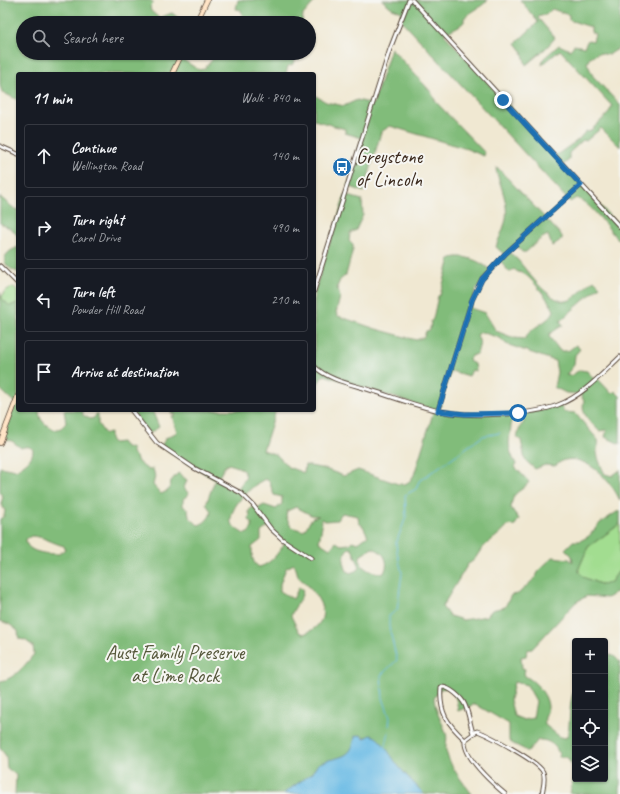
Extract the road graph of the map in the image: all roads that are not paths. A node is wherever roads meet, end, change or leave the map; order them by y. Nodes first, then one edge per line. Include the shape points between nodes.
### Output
1 (207, 0) edge
2 (410, 0) edge
3 (199, 16) edge
4 (179, 60) edge
5 (173, 72) edge
6 (0, 146) edge
7 (16, 153) edge
8 (581, 185) junction
9 (620, 227) edge
10 (0, 266) edge
11 (16, 282) edge
12 (316, 286) edge
13 (620, 357) edge
14 (316, 368) edge
15 (16, 401) edge
16 (438, 411) junction
17 (133, 412) edge
18 (0, 443) edge
19 (311, 558) dead end
20 (473, 733) junction
21 (465, 740) junction
22 (505, 794) edge
23 (542, 794) edge

1 - 3 street
2 - 8 street
2 - 12 street via 390,49
4 - 5 street
6 - 7 street
8 - 9 street
8 - 16 street via 505,254 482,279 472,300
10 - 11 street
13 - 16 street via 582,392 559,405 529,412 496,414
14 - 16 street via 337,379
15 - 18 street
17 - 19 street via 157,443 194,468 241,493 254,505 271,529
20 - 21 street
20 - 21 street via 463,702 455,693 441,687 440,706 446,719
20 - 23 street via 477,731 485,734 522,754 542,769
21 - 22 street via 465,747 473,760 490,781

